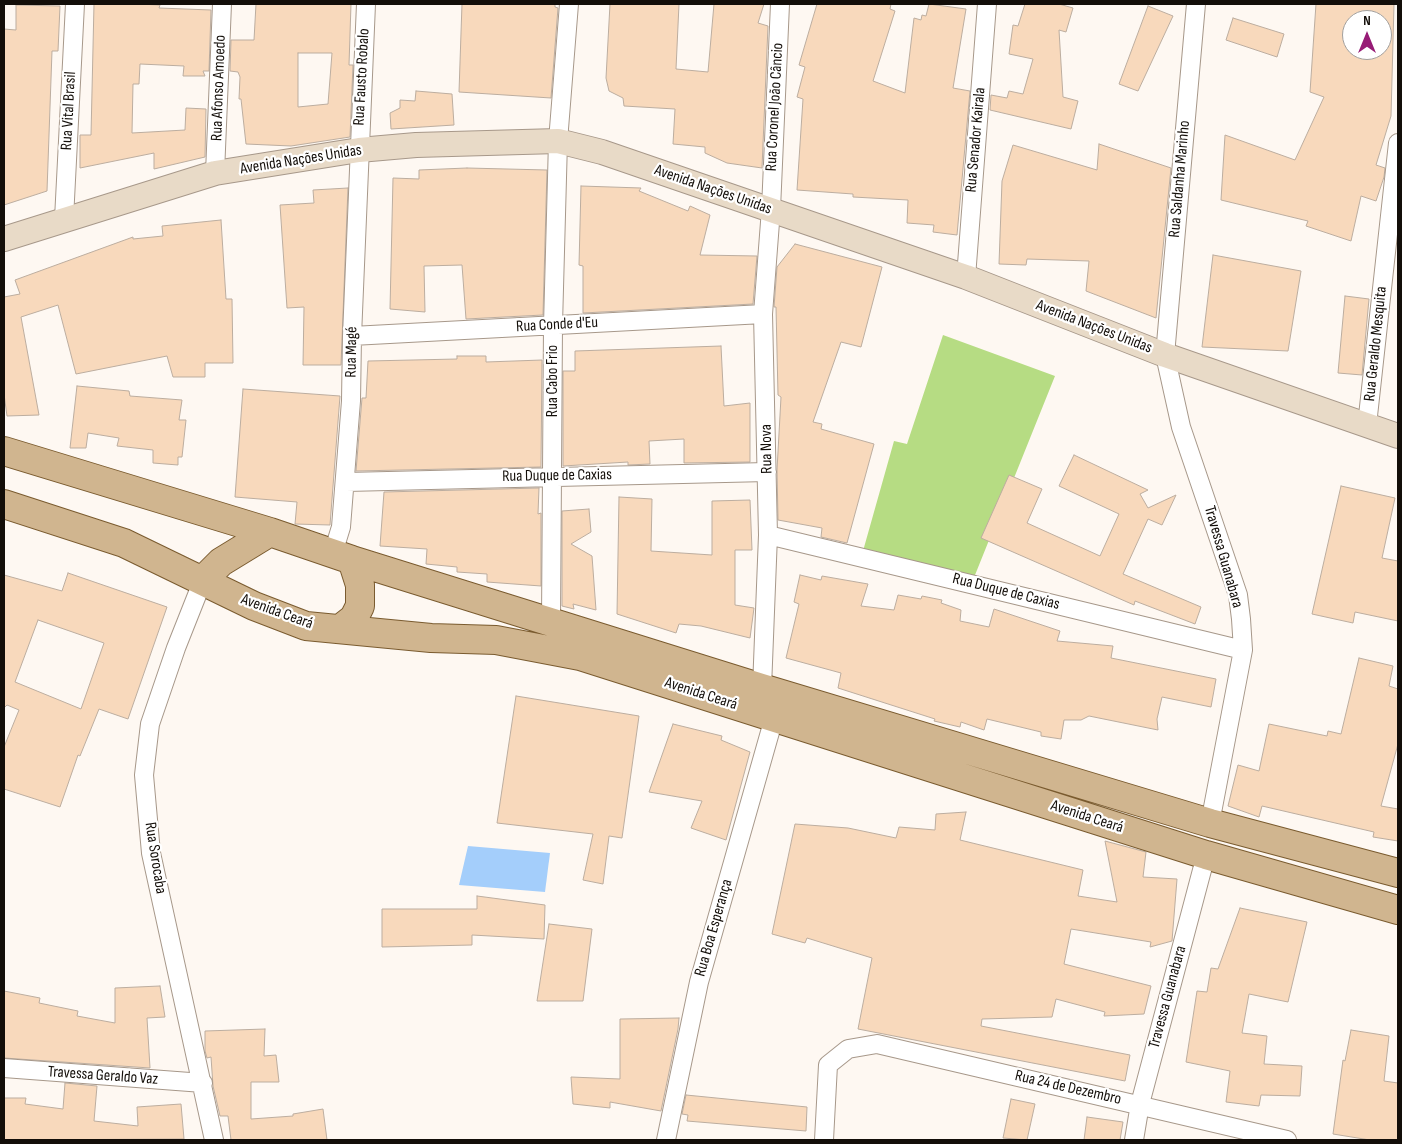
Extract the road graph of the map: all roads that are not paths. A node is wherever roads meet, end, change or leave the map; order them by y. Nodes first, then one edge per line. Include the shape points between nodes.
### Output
1 (75, 4) edge
2 (222, 4) edge
3 (366, 4) edge
4 (569, 4) edge
5 (780, 4) edge
6 (987, 4) edge
7 (1196, 4) edge
8 (558, 141) junction
9 (1398, 143) edge
10 (359, 150) junction
11 (215, 173) junction
12 (771, 209) junction
13 (64, 219) junction
14 (4, 239) edge
15 (966, 277) junction
16 (763, 314) junction
17 (553, 325) junction
18 (352, 336) junction
19 (1165, 355) junction
20 (1367, 425) junction
21 (1398, 436) edge
22 (4, 451) edge
23 (767, 472) junction
24 (553, 476) junction
25 (346, 482) junction
26 (4, 504) edge
27 (270, 532) junction
28 (768, 535) junction
29 (343, 557) junction
30 (203, 580) junction
31 (551, 620) junction
32 (340, 630) junction
33 (1243, 650) junction
34 (762, 688) junction
35 (774, 718) junction
36 (1210, 823) junction
37 (1206, 855) junction
38 (1398, 873) edge
39 (1398, 910) edge
40 (4, 1068) edge
41 (203, 1083) junction
42 (1140, 1104) junction
43 (214, 1140) edge
44 (666, 1140) edge
45 (824, 1140) edge
46 (1134, 1140) edge
47 (1287, 1140) edge

1 - 13 street, Rua Vital Brasil
2 - 11 street, Rua Afonso Amoedo
3 - 10 street, Rua Fausto Robalo
4 - 8 street, Rua Cabo Frio
5 - 12 street, Rua Coronel João Câncio
6 - 15 street, Rua Senador Kairala
7 - 19 street, Rua Saldanha Marinho
8 - 10 street, Avenida Nações Unidas
8 - 12 street, Avenida Nações Unidas via 602,152
8 - 17 street, Rua Cabo Frio
9 - 20 street, Rua Geraldo Mesquita
10 - 11 street, Avenida Nações Unidas
10 - 18 street, Rua Magé
11 - 13 street, Avenida Nações Unidas
12 - 15 street, Avenida Nações Unidas
12 - 16 street, Rua Nova
13 - 14 street, Avenida Nações Unidas
15 - 19 street, Avenida Nações Unidas
16 - 17 street, Rua Conde d'Eu
16 - 23 street, Rua Nova
17 - 18 street, Rua Conde d'Eu
17 - 24 street, Rua Cabo Frio
18 - 25 street, Rua Magé via 352,401
19 - 20 street, Avenida Nações Unidas
19 - 33 street, Travessa Guanabara via 1182,427 1238,595
20 - 21 street, Avenida Nações Unidas
22 - 27 main road, Avenida Ceará
23 - 24 street, Rua Duque de Caxias
23 - 28 street, Rua Nova
24 - 25 street, Rua Duque de Caxias
24 - 31 street, Rua Cabo Frio
25 - 29 street, Rua Magé via 341,528
26 - 30 main road, Avenida Ceará via 124,543
27 - 29 main road, Avenida Ceará
27 - 30 main road via 221,562
28 - 33 street, Rua Duque de Caxias
28 - 34 street, Rua Nova
29 - 31 main road, Avenida Ceará
29 - 32 main road via 360,585 360,606 354,618
30 - 32 main road, Avenida Ceará via 254,606 306,626
30 - 41 street, Rua Sorocaba via 150,724 144,775 151,853
31 - 34 main road, Avenida Ceará
32 - 35 main road, Avenida Ceará via 496,640 571,654
33 - 36 street, Travessa Guanabara
34 - 36 main road, Avenida Ceará
35 - 37 main road, Avenida Ceará
35 - 44 street, Rua Boa Esperança via 699,982
36 - 38 main road, Avenida Ceará
37 - 39 main road, Avenida Ceará
37 - 42 street, Travessa Guanabara
40 - 41 street, Travessa Geraldo Vaz
41 - 43 street, Rua Sorocaba
42 - 45 street, Rua 24 de Dezembro via 877,1044 848,1049 828,1065
42 - 46 street, Travessa Guanabara
42 - 47 street, Rua 24 de Dezembro

